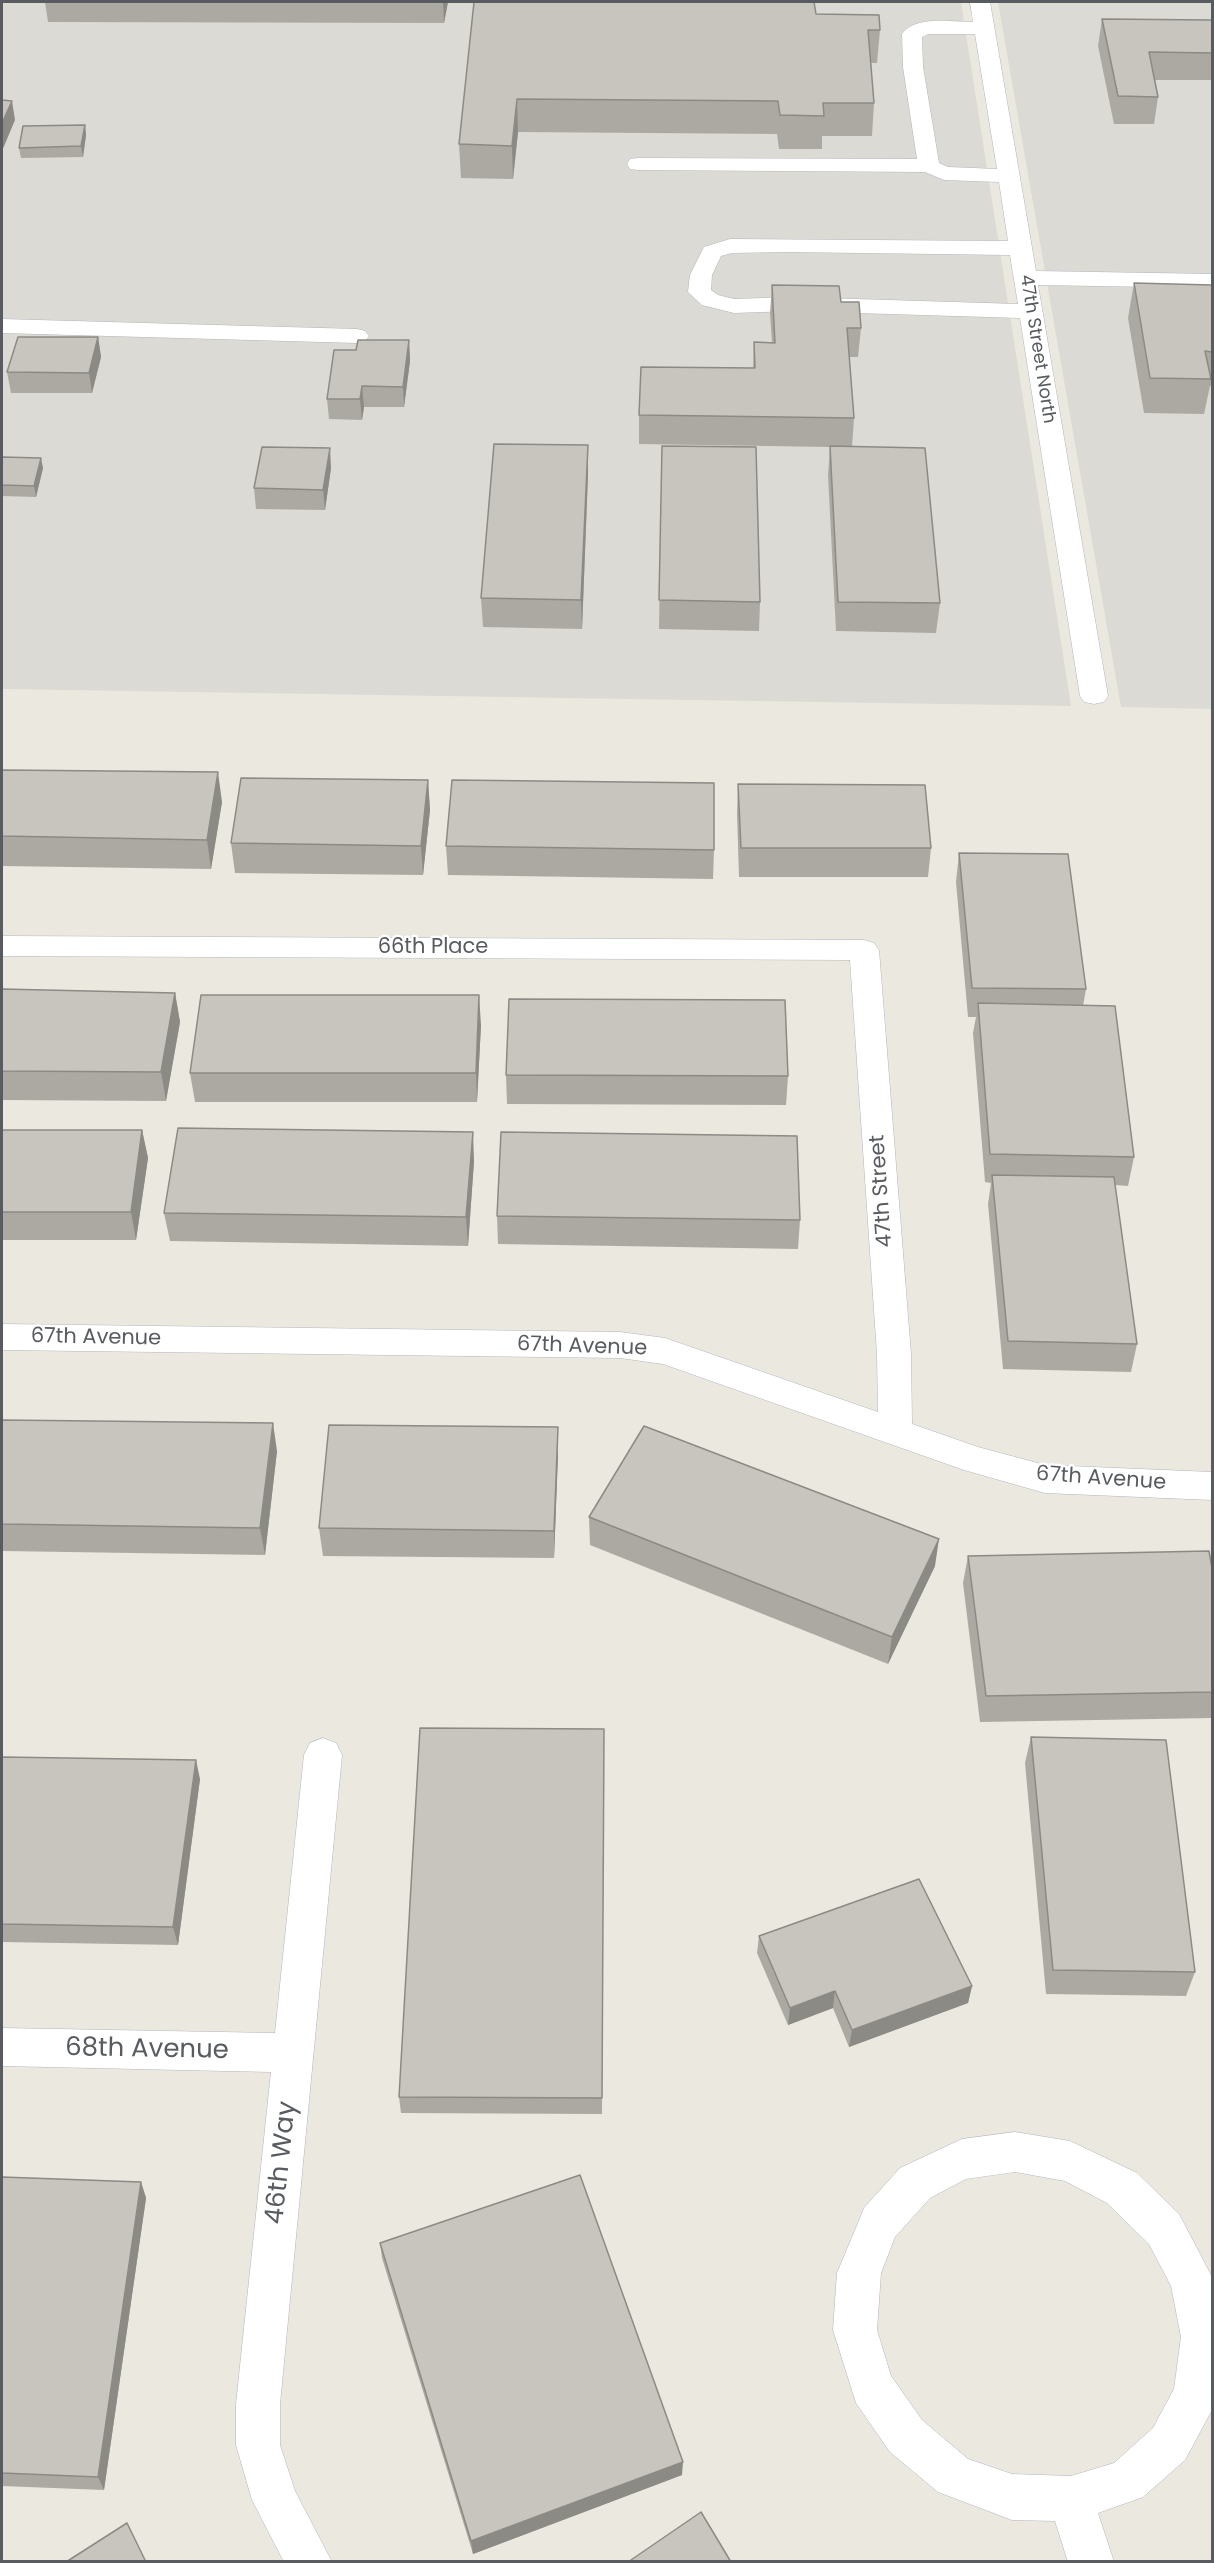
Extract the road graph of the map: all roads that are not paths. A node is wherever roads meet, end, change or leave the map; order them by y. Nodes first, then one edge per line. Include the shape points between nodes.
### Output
1 (980, 2) edge
2 (984, 28) junction
3 (638, 164) dead end
4 (929, 166) junction
5 (1008, 177) junction
6 (1020, 248) junction
7 (1025, 278) junction
8 (1212, 281) edge
9 (1031, 311) junction
10 (2, 326) edge
11 (357, 336) dead end
12 (1094, 696) dead end
13 (2, 946) edge
14 (864, 950) joint
15 (2, 1337) edge
16 (895, 1431) junction
17 (1212, 1486) edge
18 (322, 1755) dead end
19 (2, 2048) edge
20 (293, 2053) junction
21 (1071, 2499) junction
22 (309, 2562) edge
23 (1091, 2562) edge

1 - 2 street, 47th Street North
2 - 4 street via 924,28 912,34
2 - 5 street, 47th Street North
3 - 4 street
4 - 5 street via 944,173
5 - 6 street, 47th Street North
6 - 7 street, 47th Street North
6 - 9 street via 730,246 712,252 700,275 699,292 710,300 734,306
7 - 8 street
7 - 9 street, 47th Street North
9 - 12 street, 47th Street North
10 - 11 street
13 - 14 street, 66th Place
14 - 16 street, 47th Street via 893,1342
15 - 16 street, 67th Avenue via 620,1345 665,1351
16 - 17 street, 67th Avenue via 976,1460 1046,1479
18 - 20 street, 46th Way
19 - 20 street, 68th Avenue
20 - 22 street, 46th Way via 258,2404 258,2445 275,2500
21 - 21 street via 1127,2481 1169,2444 1196,2394 1203,2337 1192,2280 1164,2229 1122,2188 1059,2159 1016,2152 962,2159 915,2183 879,2223 859,2273 855,2330 872,2387 906,2436 954,2476 1012,2497
21 - 23 street

